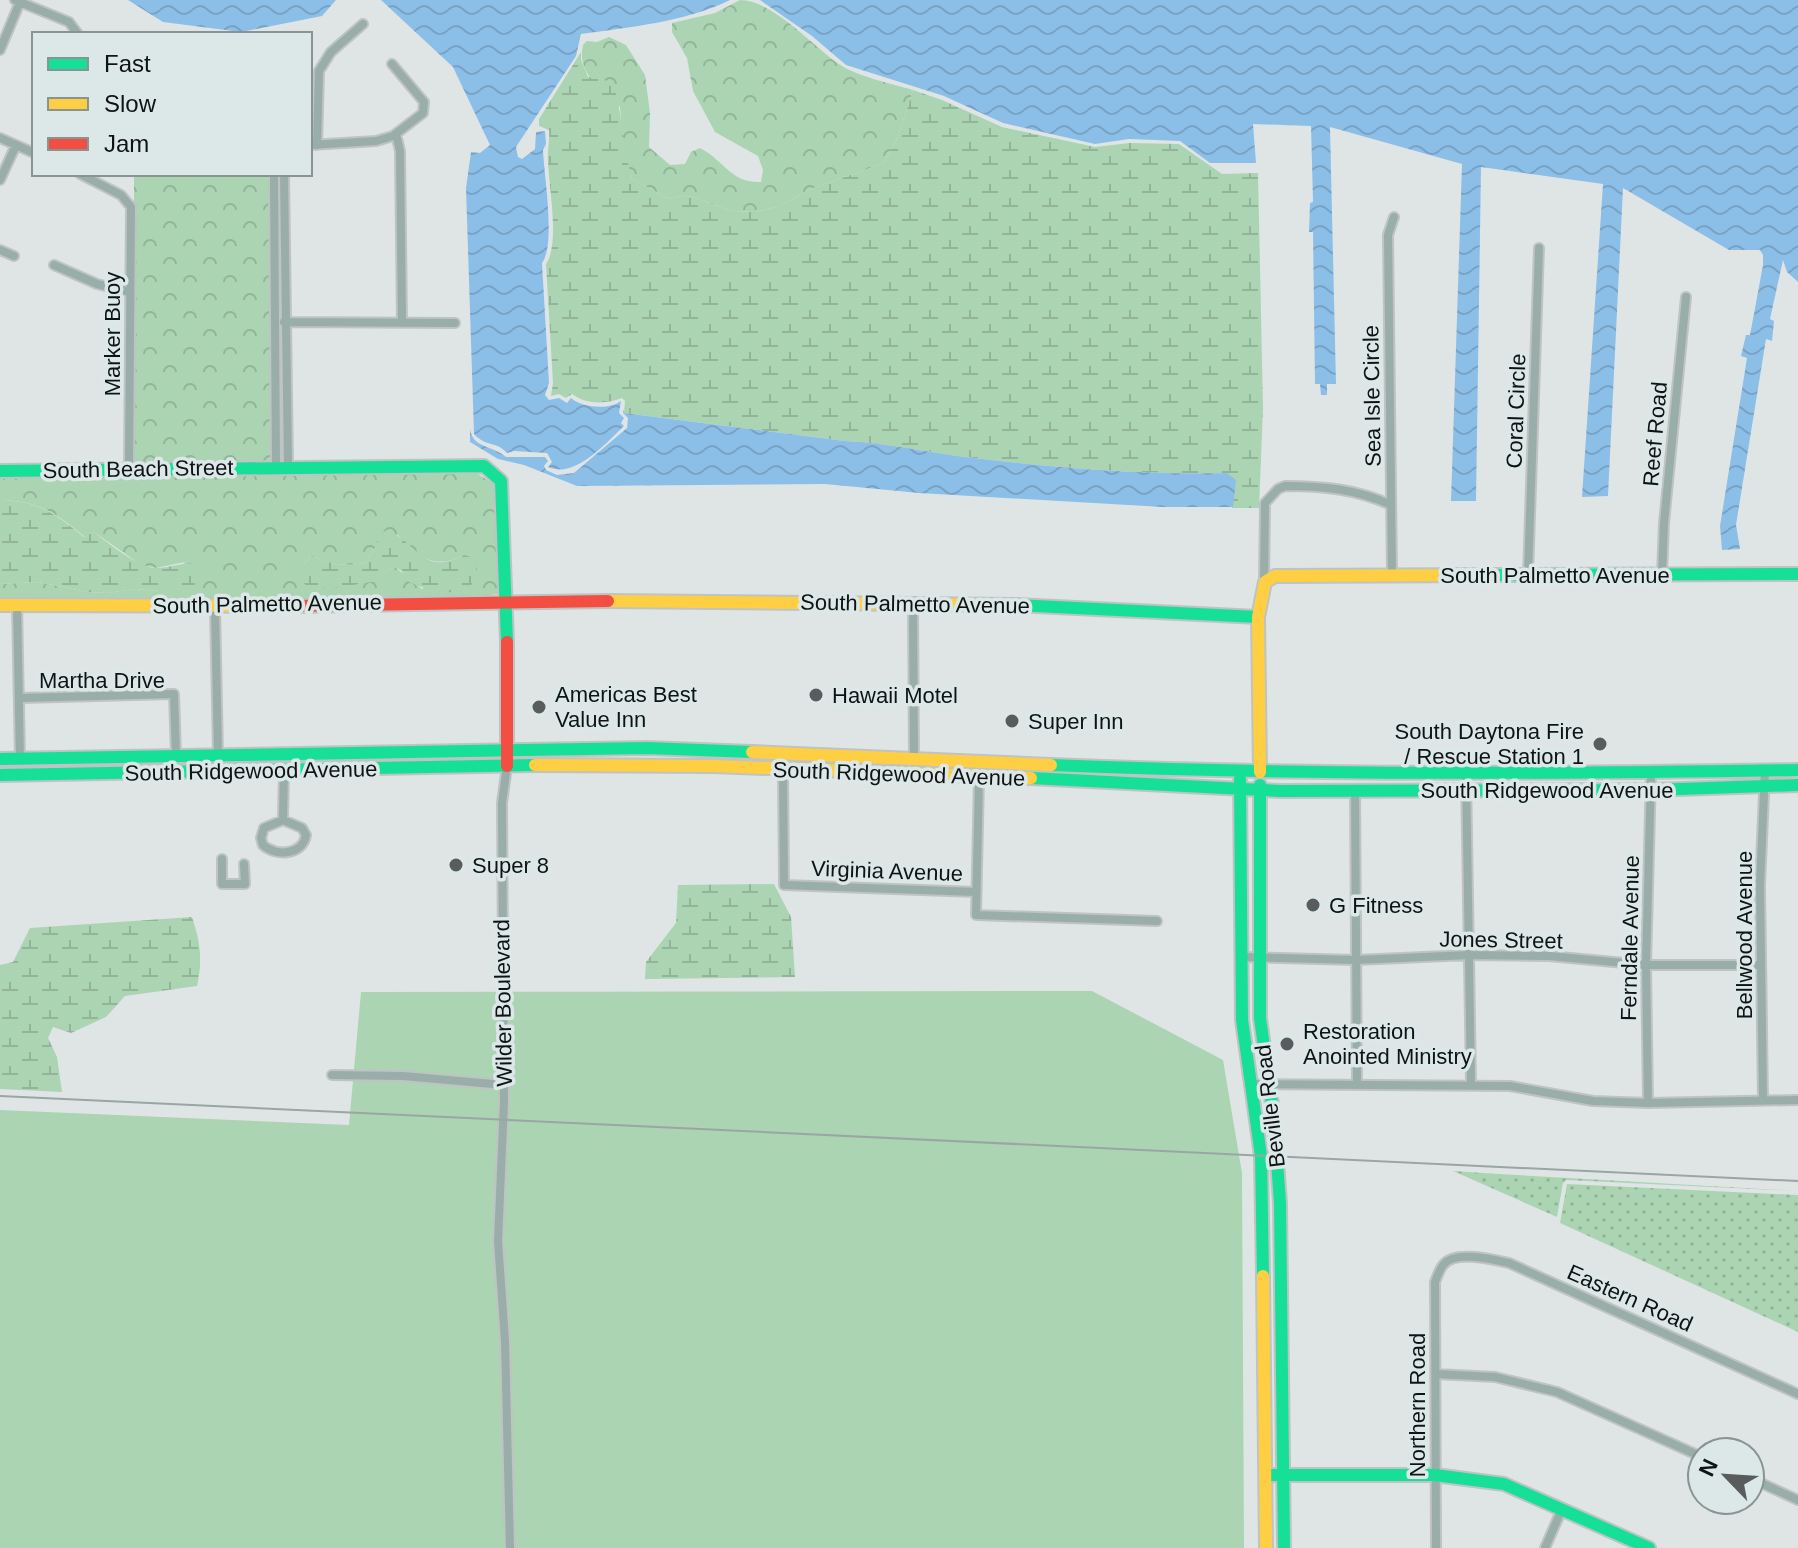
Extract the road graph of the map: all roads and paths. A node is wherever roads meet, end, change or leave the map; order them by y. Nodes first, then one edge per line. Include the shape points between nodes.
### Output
1 (18, 1) edge
2 (363, 24) dead end
3 (76, 32) edge
4 (0, 50) edge
5 (392, 64) dead end
6 (396, 134) junction
7 (0, 138) edge
8 (16, 145) junction
9 (313, 145) edge
10 (32, 152) edge
11 (84, 176) edge
12 (274, 176) edge
13 (284, 176) edge
14 (0, 180) edge
15 (1394, 217) dead end
16 (1539, 248) dead end
17 (0, 250) edge
18 (14, 256) dead end
19 (54, 265) dead end
20 (130, 292) junction
21 (1686, 297) dead end
22 (275, 322) junction
23 (286, 322) junction
24 (402, 323) junction
25 (455, 323) dead end
26 (282, 466) junction
27 (484, 466) joint
28 (129, 470) junction
29 (0, 471) edge
30 (1391, 505) junction
31 (1662, 574) junction
32 (1798, 574) edge
33 (1528, 575) junction
34 (1392, 576) junction
35 (1264, 584) junction
36 (507, 601) junction
37 (913, 602) junction
38 (0, 605) edge
39 (17, 605) junction
40 (215, 607) junction
41 (1258, 617) junction
42 (20, 698) junction
43 (507, 750) junction
44 (817, 754) junction
45 (218, 755) junction
46 (176, 756) junction
47 (48, 758) junction
48 (0, 759) edge
49 (20, 759) junction
50 (914, 759) junction
51 (1024, 764) junction
52 (507, 766) junction
53 (783, 769) junction
54 (284, 770) junction
55 (1798, 770) edge
56 (1765, 771) junction
57 (0, 772) edge
58 (1241, 772) junction
59 (1260, 772) junction
60 (1466, 773) junction
61 (1651, 774) junction
62 (20, 775) junction
63 (984, 778) junction
64 (1798, 785) edge
65 (1764, 786) junction
66 (1240, 787) junction
67 (1260, 789) junction
68 (1355, 790) junction
69 (1651, 790) junction
70 (1465, 791) junction
71 (283, 820) junction
72 (222, 859) dead end
73 (244, 864) dead end
74 (976, 892) junction
75 (1157, 921) dead end
76 (1469, 955) junction
77 (1241, 957) junction
78 (1260, 958) junction
79 (1356, 960) junction
80 (1646, 965) junction
81 (1760, 965) junction
82 (332, 1075) dead end
83 (1249, 1084) junction
84 (1268, 1084) junction
85 (1471, 1084) junction
86 (504, 1085) junction
87 (1357, 1085) junction
88 (1763, 1100) junction
89 (1798, 1100) edge
90 (1648, 1103) junction
91 (1262, 1203) junction
92 (1280, 1203) junction
93 (1443, 1264) joint
94 (1436, 1374) junction
95 (1798, 1394) edge
96 (1686, 1450) edge
97 (1266, 1475) junction
98 (1283, 1475) junction
99 (1435, 1475) junction
100 (1766, 1485) edge
101 (1798, 1500) edge
102 (1562, 1509) junction
103 (510, 1548) edge
104 (1266, 1548) edge
105 (1284, 1548) edge
106 (1436, 1548) edge
107 (1545, 1548) edge
108 (1649, 1548) edge

1 - 3 street via 69,22
1 - 4 street
2 - 9 street via 331,52 319,71
5 - 6 street via 425,108
6 - 9 street via 376,141
6 - 24 street
7 - 8 street
8 - 10 street
8 - 14 street
11 - 20 street, Marker Buoy via 131,207
12 - 22 street
13 - 23 street
15 - 30 street, Sea Isle Circle via 1388,235
16 - 33 street, Coral Circle
17 - 18 street
19 - 20 street
20 - 28 street, Marker Buoy
21 - 31 street, Reef Road
22 - 23 street
22 - 26 street
23 - 24 street
23 - 26 street
24 - 25 street
26 - 27 main road, South Beach Street
26 - 28 main road, South Beach Street
27 - 36 main road, Wilder Boulevard via 501,481
28 - 29 main road, South Beach Street
30 - 34 street, Sea Isle Circle
30 - 35 street via 1337,488 1278,489 1265,503
31 - 32 main road, South Palmetto Avenue
31 - 33 main road, South Palmetto Avenue
33 - 34 main road, South Palmetto Avenue
34 - 35 main road, South Palmetto Avenue via 1275,576
35 - 41 main road
36 - 37 main road, South Palmetto Avenue
36 - 40 main road, South Palmetto Avenue
36 - 43 main road, Wilder Boulevard
37 - 41 main road, South Palmetto Avenue
37 - 50 street
38 - 39 main road, South Palmetto Avenue
39 - 40 main road, South Palmetto Avenue
39 - 42 street
40 - 45 street
41 - 59 main road, Beville Road
42 - 46 street, Martha Drive via 174,694
42 - 49 street
43 - 44 main road, South Ridgewood Avenue
43 - 45 main road, South Ridgewood Avenue
43 - 52 main road, Wilder Boulevard
44 - 50 main road, South Ridgewood Avenue
44 - 53 main road
45 - 46 main road, South Ridgewood Avenue
46 - 47 main road, South Ridgewood Avenue
47 - 49 main road, South Ridgewood Avenue
47 - 62 main road
48 - 49 main road, South Ridgewood Avenue
49 - 57 main road
50 - 51 main road, South Ridgewood Avenue
51 - 58 main road, South Ridgewood Avenue
51 - 63 main road
52 - 53 main road, South Ridgewood Avenue
52 - 54 main road, South Ridgewood Avenue
52 - 86 street, Wilder Boulevard via 502,803
53 - 63 main road, South Ridgewood Avenue
53 - 74 street, Virginia Avenue via 784,885
54 - 62 main road, South Ridgewood Avenue
54 - 71 street
55 - 56 main road, South Ridgewood Avenue
56 - 61 main road, South Ridgewood Avenue
56 - 65 street, Bellwood Avenue
57 - 62 main road, South Ridgewood Avenue
58 - 59 main road, South Ridgewood Avenue
58 - 66 main road, Beville Road
59 - 60 main road, South Ridgewood Avenue
59 - 67 main road, Beville Road
60 - 61 main road, South Ridgewood Avenue
60 - 70 street
61 - 69 street, Ferndale Avenue
63 - 66 main road, South Ridgewood Avenue
63 - 74 street
64 - 65 main road, South Ridgewood Avenue
65 - 69 main road, South Ridgewood Avenue
65 - 81 street, Bellwood Avenue
66 - 67 main road, South Ridgewood Avenue
66 - 77 main road, Beville Road
67 - 68 main road, South Ridgewood Avenue
67 - 78 main road, Beville Road
68 - 70 main road, South Ridgewood Avenue
68 - 79 street
69 - 70 main road, South Ridgewood Avenue
69 - 80 street, Ferndale Avenue
70 - 76 street
71 - 71 street via 264,828 261,838 276,853 305,844 302,828
72 - 73 street via 222,884 245,884
74 - 75 street, Virginia Avenue via 976,915
76 - 79 street, Jones Street
76 - 80 street, Jones Street
76 - 85 street
77 - 78 street, Jones Street
77 - 83 main road, Beville Road
78 - 79 street, Jones Street
78 - 84 main road, Beville Road
79 - 87 street
80 - 81 street, Jones Street
80 - 90 street, Ferndale Avenue
81 - 88 street, Bellwood Avenue
82 - 86 street
83 - 84 street
83 - 91 main road, Beville Road via 1261,1156
84 - 87 street
84 - 92 main road, Beville Road
85 - 87 street
85 - 90 street
86 - 103 street, Wilder Boulevard via 498,1241
88 - 89 street
88 - 90 street
91 - 92 street
91 - 97 main road, Beville Road
92 - 98 main road, Beville Road
93 - 94 street, Northern Road via 1435,1282
93 - 95 street, Eastern Road via 1475,1257 1509,1263
94 - 96 street via 1495,1377 1557,1392
94 - 99 street, Northern Road
97 - 98 main road
97 - 104 main road, Beville Road
98 - 99 main road
98 - 105 main road, Beville Road
99 - 102 main road via 1504,1484
99 - 106 street, Northern Road
100 - 101 street
102 - 107 street
102 - 108 main road

